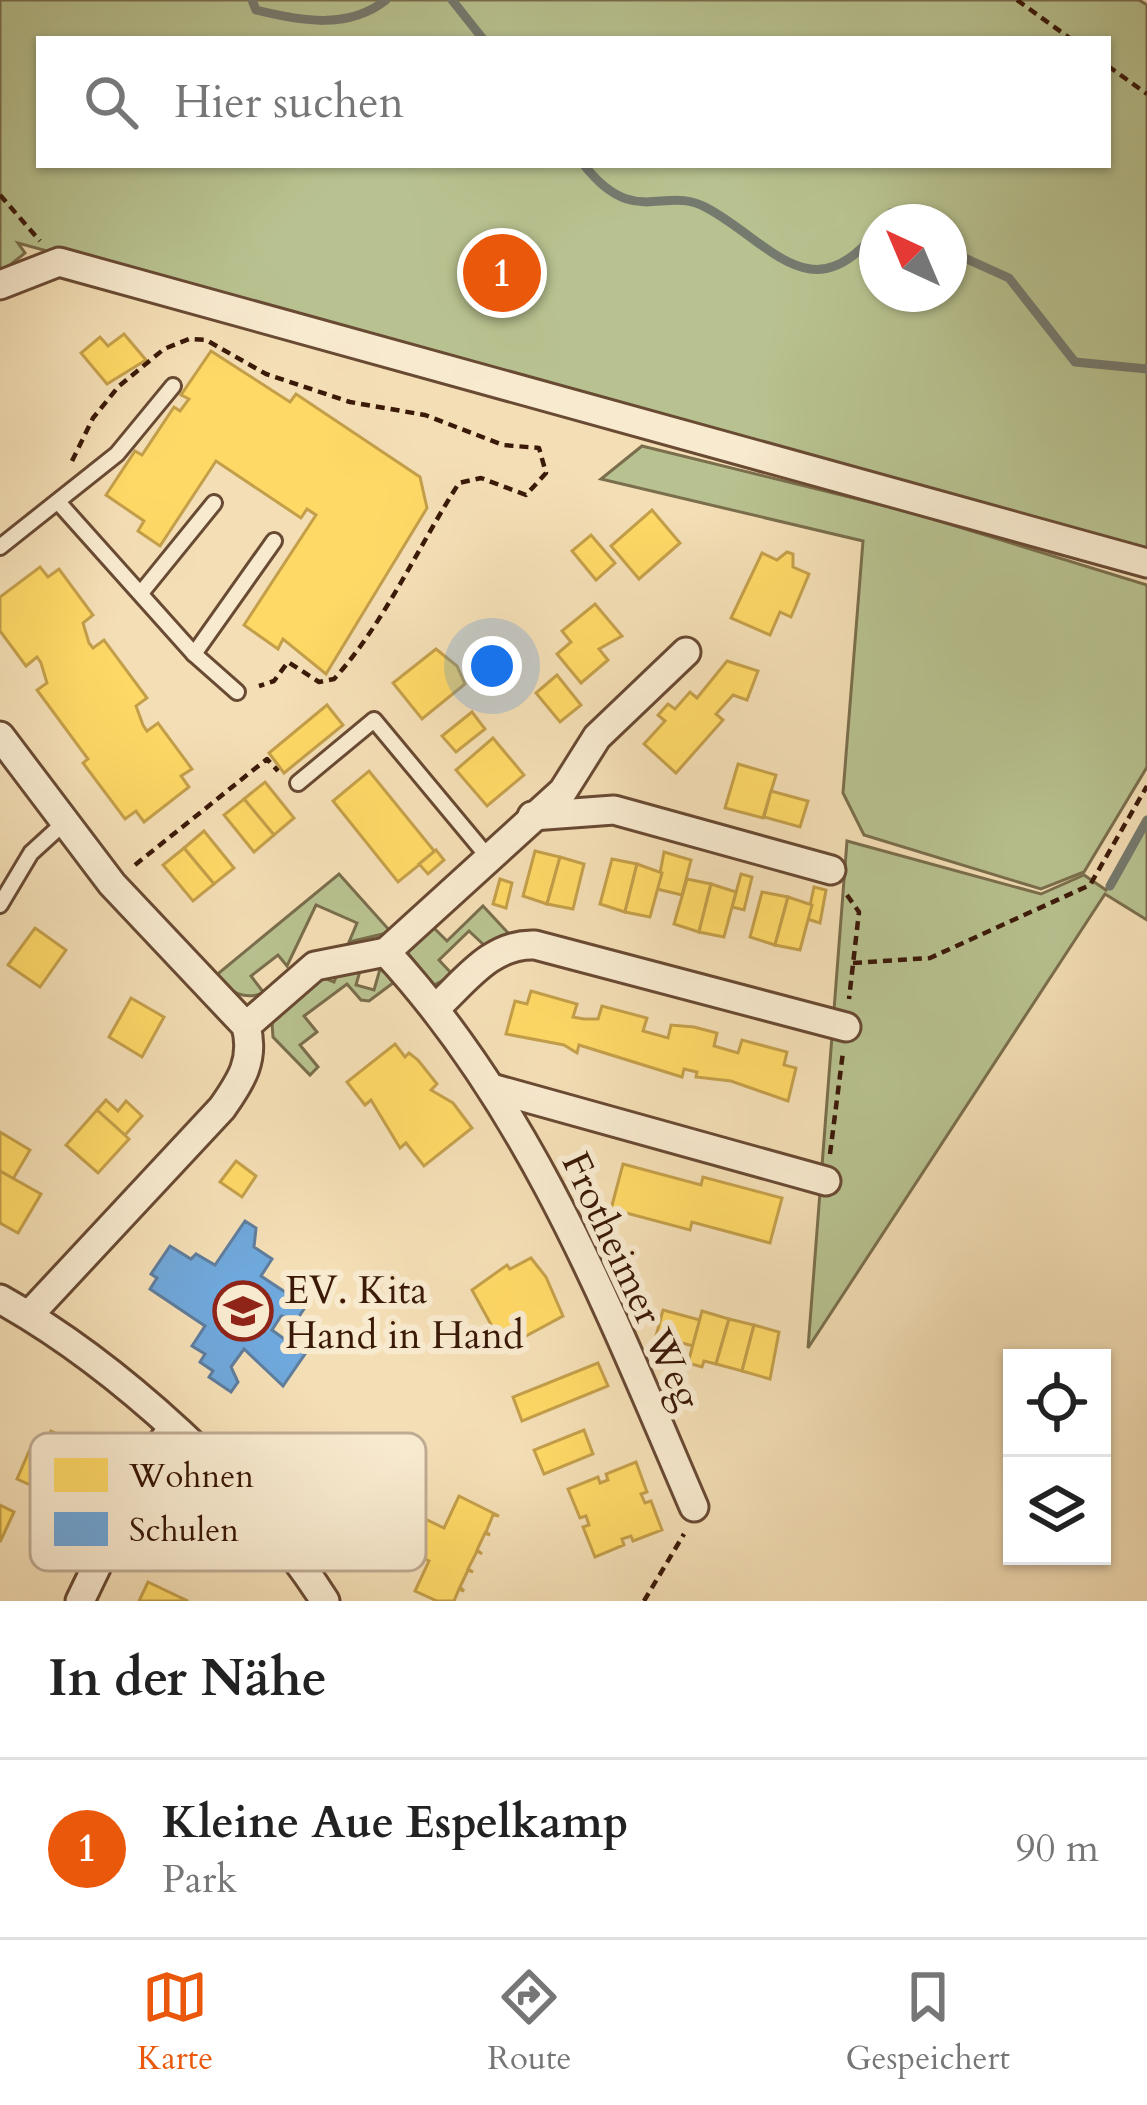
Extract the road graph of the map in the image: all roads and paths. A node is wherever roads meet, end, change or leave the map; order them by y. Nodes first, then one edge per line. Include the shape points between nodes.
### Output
1 (1017, 0) edge
2 (1067, 36) edge
3 (1111, 68) edge
4 (1147, 94) edge
5 (0, 195) edge
6 (59, 262) junction
7 (0, 285) edge
8 (172, 386) dead end
9 (63, 499) junction
10 (214, 502) dead end
11 (274, 541) dead end
12 (0, 547) edge
13 (1147, 563) edge
14 (142, 593) junction
15 (686, 652) dead end
16 (194, 654) junction
17 (236, 692) joint
18 (0, 736) edge
19 (298, 783) joint
20 (1147, 786) edge
21 (532, 816) junction
22 (65, 822) junction
23 (488, 857) junction
24 (831, 870) dead end
25 (112, 884) junction
26 (0, 905) edge
27 (386, 952) junction
28 (853, 963) dead end
29 (437, 1007) junction
30 (246, 1026) junction
31 (846, 1028) dead end
32 (495, 1089) junction
33 (826, 1180) dead end
34 (0, 1299) edge
35 (29, 1315) junction
36 (173, 1428) junction
37 (169, 1433) edge
38 (178, 1433) edge
39 (694, 1508) joint
40 (94, 1571) edge
41 (303, 1571) edge
42 (80, 1601) edge
43 (325, 1601) edge
44 (644, 1601) edge

1 - 2 path
3 - 4 path
5 - 6 path
6 - 7 street
6 - 13 street
8 - 9 lane via 117,454
9 - 12 lane
9 - 14 lane
9 - 17 path via 93,418 119,386 189,339 350,402 539,448 546,473 526,496 481,478 459,484 383,615 334,679 320,682 288,662 274,682
10 - 14 lane
11 - 16 lane
14 - 16 lane
15 - 21 street via 635,695 563,791
16 - 17 lane
18 - 22 street
19 - 23 lane via 374,720
19 - 25 path via 267,759
20 - 28 path via 1090,885 930,958
21 - 23 street
21 - 24 street via 614,811
22 - 25 street
22 - 26 lane via 31,853
23 - 27 street
25 - 30 street
27 - 29 street, Frotheimer Weg
27 - 30 street via 315,966
29 - 31 street via 490,957 513,944 535,945
29 - 32 street, Frotheimer Weg
30 - 35 street via 252,1049 222,1108
32 - 33 street, Frotheimer Weg
32 - 39 street, Frotheimer Weg via 583,1253
34 - 35 street
35 - 36 street
36 - 37 street
36 - 38 street
39 - 44 path
40 - 42 street
41 - 43 street

